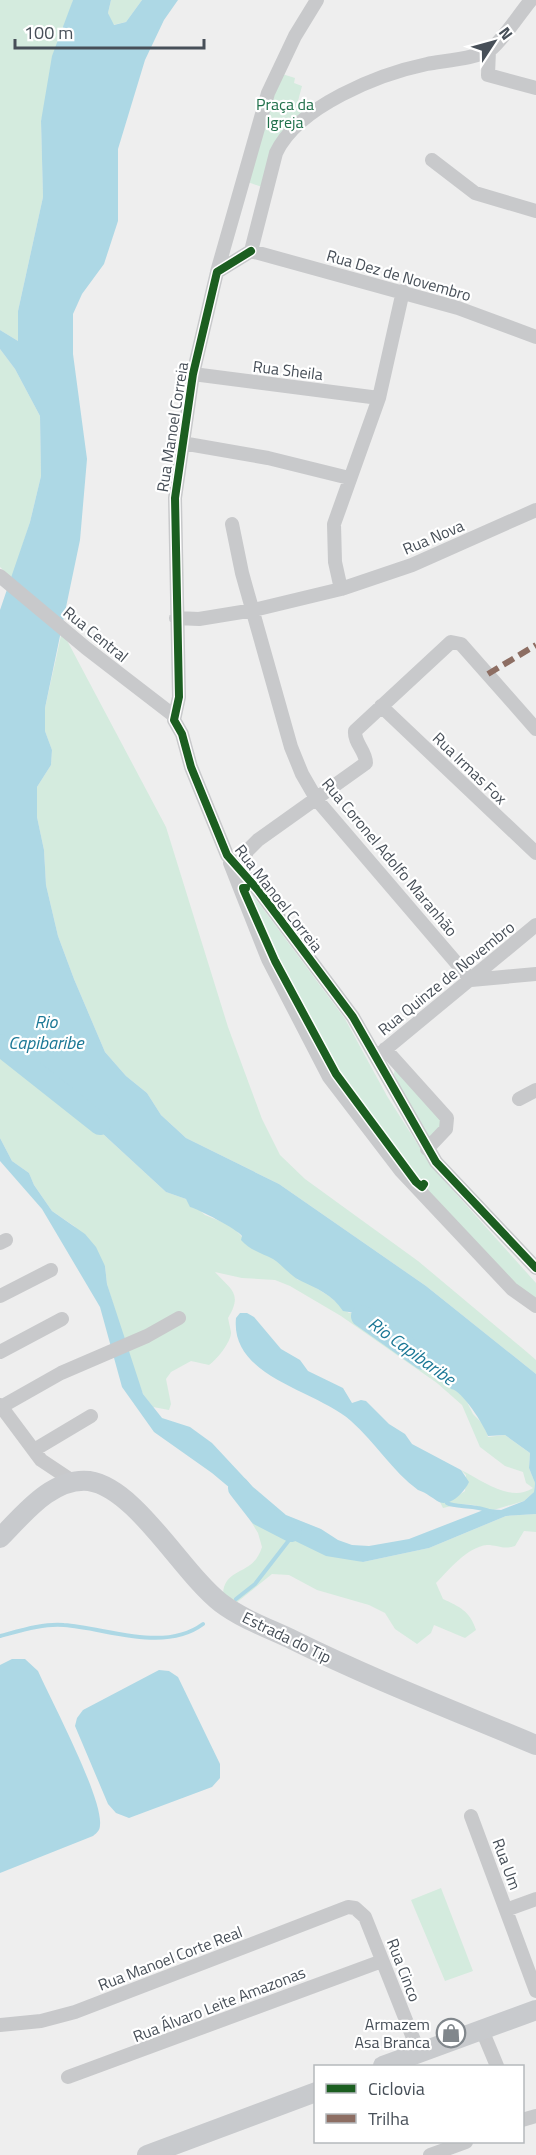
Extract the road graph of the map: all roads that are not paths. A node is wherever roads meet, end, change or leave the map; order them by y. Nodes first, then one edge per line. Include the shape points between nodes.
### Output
1 (317, 0) edge
2 (531, 0) edge
3 (489, 50) junction
4 (536, 88) edge
5 (432, 160) dead end
6 (536, 211) edge
7 (251, 251) junction
8 (217, 272) junction
9 (403, 291) junction
10 (536, 337) edge
11 (193, 374) junction
12 (379, 398) junction
13 (182, 443) junction
14 (349, 478) junction
15 (536, 510) edge
16 (232, 524) dead end
17 (0, 576) edge
18 (341, 589) junction
19 (254, 610) junction
20 (176, 618) junction
21 (381, 706) junction
22 (173, 715) junction
23 (536, 729) edge
24 (317, 800) junction
25 (536, 853) edge
26 (226, 855) junction
27 (238, 866) junction
28 (536, 925) edge
29 (536, 974) edge
30 (471, 980) junction
31 (381, 1053) junction
32 (536, 1090) edge
33 (519, 1099) dead end
34 (427, 1149) junction
35 (536, 1268) edge
36 (51, 1270) dead end
37 (0, 1296) edge
38 (536, 1306) edge
39 (179, 1318) dead end
40 (62, 1319) dead end
41 (0, 1352) edge
42 (1, 1406) edge
43 (91, 1416) dead end
44 (38, 1455) junction
45 (66, 1485) junction
46 (0, 1538) edge
47 (536, 1745) edge
48 (471, 1816) dead end
49 (536, 1899) edge
50 (348, 1907) joint
51 (506, 1910) junction
52 (382, 1961) junction
53 (536, 1991) edge
54 (536, 2010) edge
55 (0, 2025) edge
56 (482, 2030) junction
57 (419, 2053) junction
58 (388, 2065) edge
59 (496, 2065) edge
60 (68, 2077) dead end
61 (314, 2092) edge
62 (462, 2143) edge
63 (147, 2155) edge
64 (430, 2155) edge

1 - 8 street, Rua Manoel Correia via 268,93
2 - 3 street
3 - 4 street via 488,75
3 - 7 street via 405,70 363,85 316,109 282,141 276,153
5 - 6 street via 475,193
7 - 8 street
7 - 9 street, Rua Dez de Novembro
8 - 11 street, Rua Manoel Correia
9 - 10 street, Rua Dez de Novembro
9 - 12 street
11 - 12 street, Rua Sheila
11 - 13 street, Rua Manoel Correia
12 - 14 street
13 - 14 street
13 - 20 street, Rua Manoel Correia via 174,498
14 - 18 street via 334,524 335,562
15 - 18 street, Rua Nova via 412,565
16 - 19 street, Rua Coronel Adolfo Maranhão
17 - 22 street, Rua Central
18 - 19 street, Rua Nova
19 - 20 street, Rua Nova via 199,619
19 - 24 street, Rua Coronel Adolfo Maranhão via 291,747
20 - 22 street, Rua Manoel Correia via 179,697
21 - 23 street via 446,645 456,642
21 - 24 street via 354,734 366,760 362,767
21 - 25 street, Rua Irmas Fox
22 - 26 street, Rua Manoel Correia
24 - 27 street via 258,840
24 - 30 street, Rua Coronel Adolfo Maranhão
26 - 27 street, Rua Manoel Correia
26 - 38 street via 268,959 329,1077 401,1171 512,1289
27 - 31 street, Rua Manoel Correia
28 - 30 street, Rua Quinze de Novembro
29 - 30 street
30 - 31 street, Rua Quinze de Novembro
31 - 34 street, Rua Manoel Correia
31 - 34 street via 447,1119 446,1129
32 - 33 street
34 - 35 street, Rua Manoel Correia
36 - 37 street
39 - 42 street
40 - 41 street
42 - 44 street
43 - 44 street
44 - 45 street
45 - 46 street via 28,1510
45 - 47 street, Estrada do Tip via 87,1481 117,1492 206,1590 234,1611 325,1656
48 - 51 street, Rua Um
49 - 51 street
50 - 52 street, Rua Cinco via 365,1917
50 - 55 street, Rua Manoel Corte Real via 75,2012 41,2021
51 - 53 street, Rua Um
52 - 57 street, Rua Cinco
52 - 60 street, Rua Álvaro Leite Amazonas
54 - 56 street
56 - 57 street
56 - 59 street
57 - 58 street
61 - 63 street
62 - 64 street

